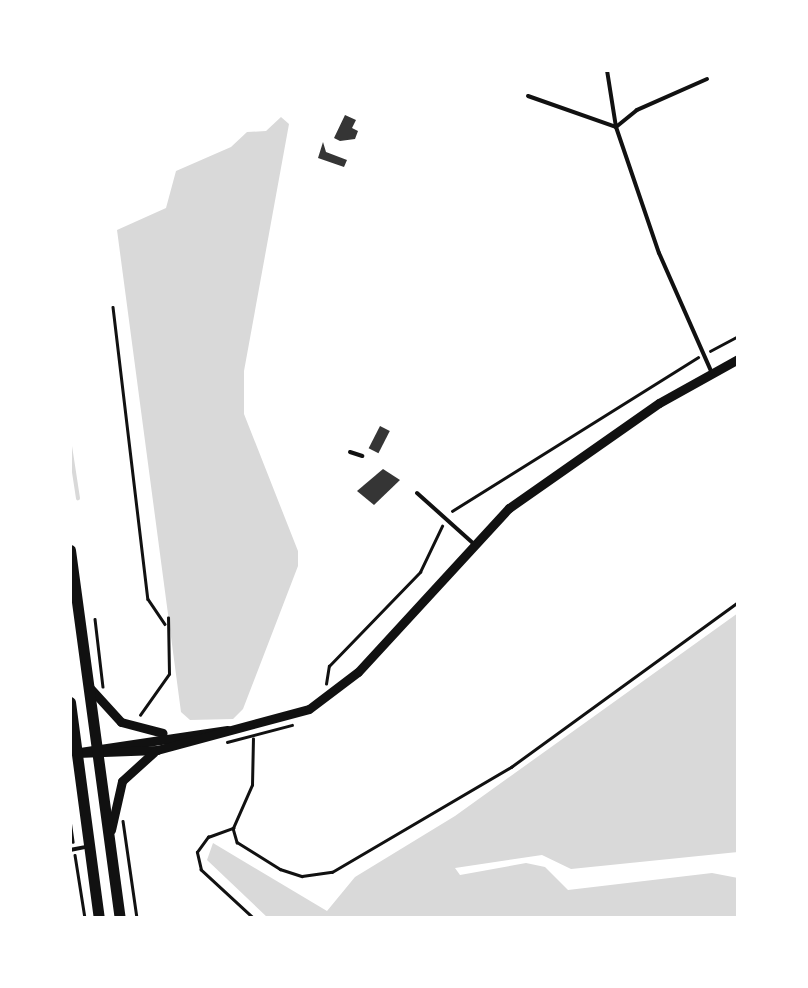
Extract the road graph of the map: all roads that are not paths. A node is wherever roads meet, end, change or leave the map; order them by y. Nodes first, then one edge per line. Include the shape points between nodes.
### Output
1 (607, 70) edge
2 (707, 79) dead end
3 (528, 96) dead end
4 (616, 127) junction
5 (738, 359) edge
6 (712, 372) junction
7 (350, 452) dead end
8 (362, 456) dead end
9 (416, 492) dead end
10 (474, 544) junction
11 (70, 550) edge
12 (88, 685) junction
13 (70, 702) edge
14 (252, 732) junction
15 (170, 734) junction
16 (157, 750) junction
17 (97, 751) junction
18 (77, 753) junction
19 (109, 842) junction
20 (89, 846) junction
21 (72, 850) edge
22 (99, 918) edge
23 (120, 918) edge

1 - 4 lane
2 - 4 lane via 637,110
3 - 4 lane
4 - 6 lane via 659,252
5 - 6 street
6 - 10 street via 550,475
7 - 8 lane
9 - 10 lane
10 - 14 street via 348,682 309,709
11 - 12 highway
12 - 15 street via 121,722
12 - 17 highway
13 - 18 highway
14 - 15 street
14 - 16 street
15 - 17 street
16 - 17 street
16 - 19 street via 122,781
17 - 18 street
17 - 19 highway
18 - 20 highway
19 - 20 lane
19 - 23 highway
20 - 21 lane
20 - 22 highway

